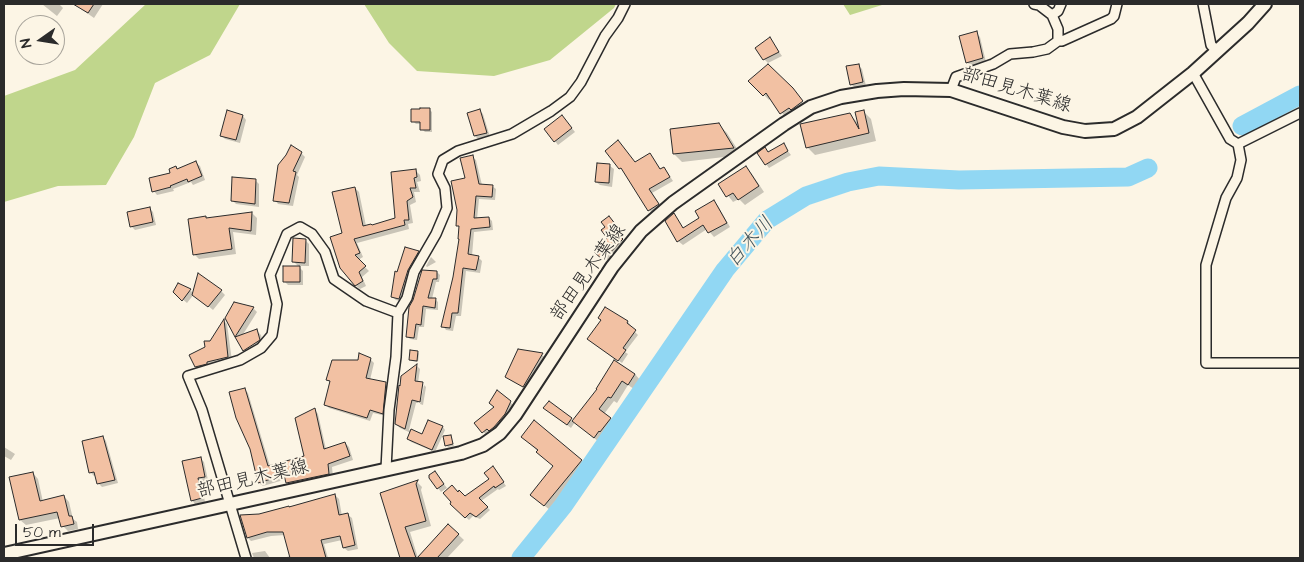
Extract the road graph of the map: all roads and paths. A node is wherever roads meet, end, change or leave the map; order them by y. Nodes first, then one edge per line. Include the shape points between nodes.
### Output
1 (625, 4) edge
2 (1034, 4) edge
3 (1061, 4) edge
4 (1117, 4) edge
5 (1202, 4) edge
6 (1265, 4) edge
7 (1052, 15) junction
8 (1058, 41) junction
9 (1217, 51) junction
10 (1193, 73) junction
11 (951, 90) junction
12 (1300, 113) edge
13 (1238, 144) junction
14 (398, 313) junction
15 (1300, 363) edge
16 (386, 469) junction
17 (230, 504) junction
18 (4, 554) edge
19 (246, 558) edge

1 - 14 street via 570,97 512,134 458,150 443,160 438,174 445,188 447,208 414,272 407,298
2 - 7 street
3 - 7 street
4 - 8 street via 1111,19
5 - 9 street via 1211,45
6 - 9 main road, 部田見木葉線
7 - 8 street via 1058,29
8 - 11 street via 1048,49 1010,54 993,64 956,77
9 - 10 main road, 部田見木葉線
10 - 11 main road, 部田見木葉線 via 1137,117 1114,129 1084,131 1062,128
10 - 13 street via 1230,139
11 - 16 main road, 部田見木葉線 via 904,89 842,97 811,107 784,124 673,203 641,231 612,267 500,433 483,445 462,453
12 - 13 street
13 - 15 street via 1241,160 1237,178 1226,198 1206,265 1206,363
14 - 16 street
14 - 17 street via 366,301 334,279 325,252 312,234 300,227 287,234 270,275 277,304 272,335 261,348 240,360 188,376 197,395
16 - 17 main road, 部田見木葉線
17 - 18 main road, 部田見木葉線
17 - 19 street

